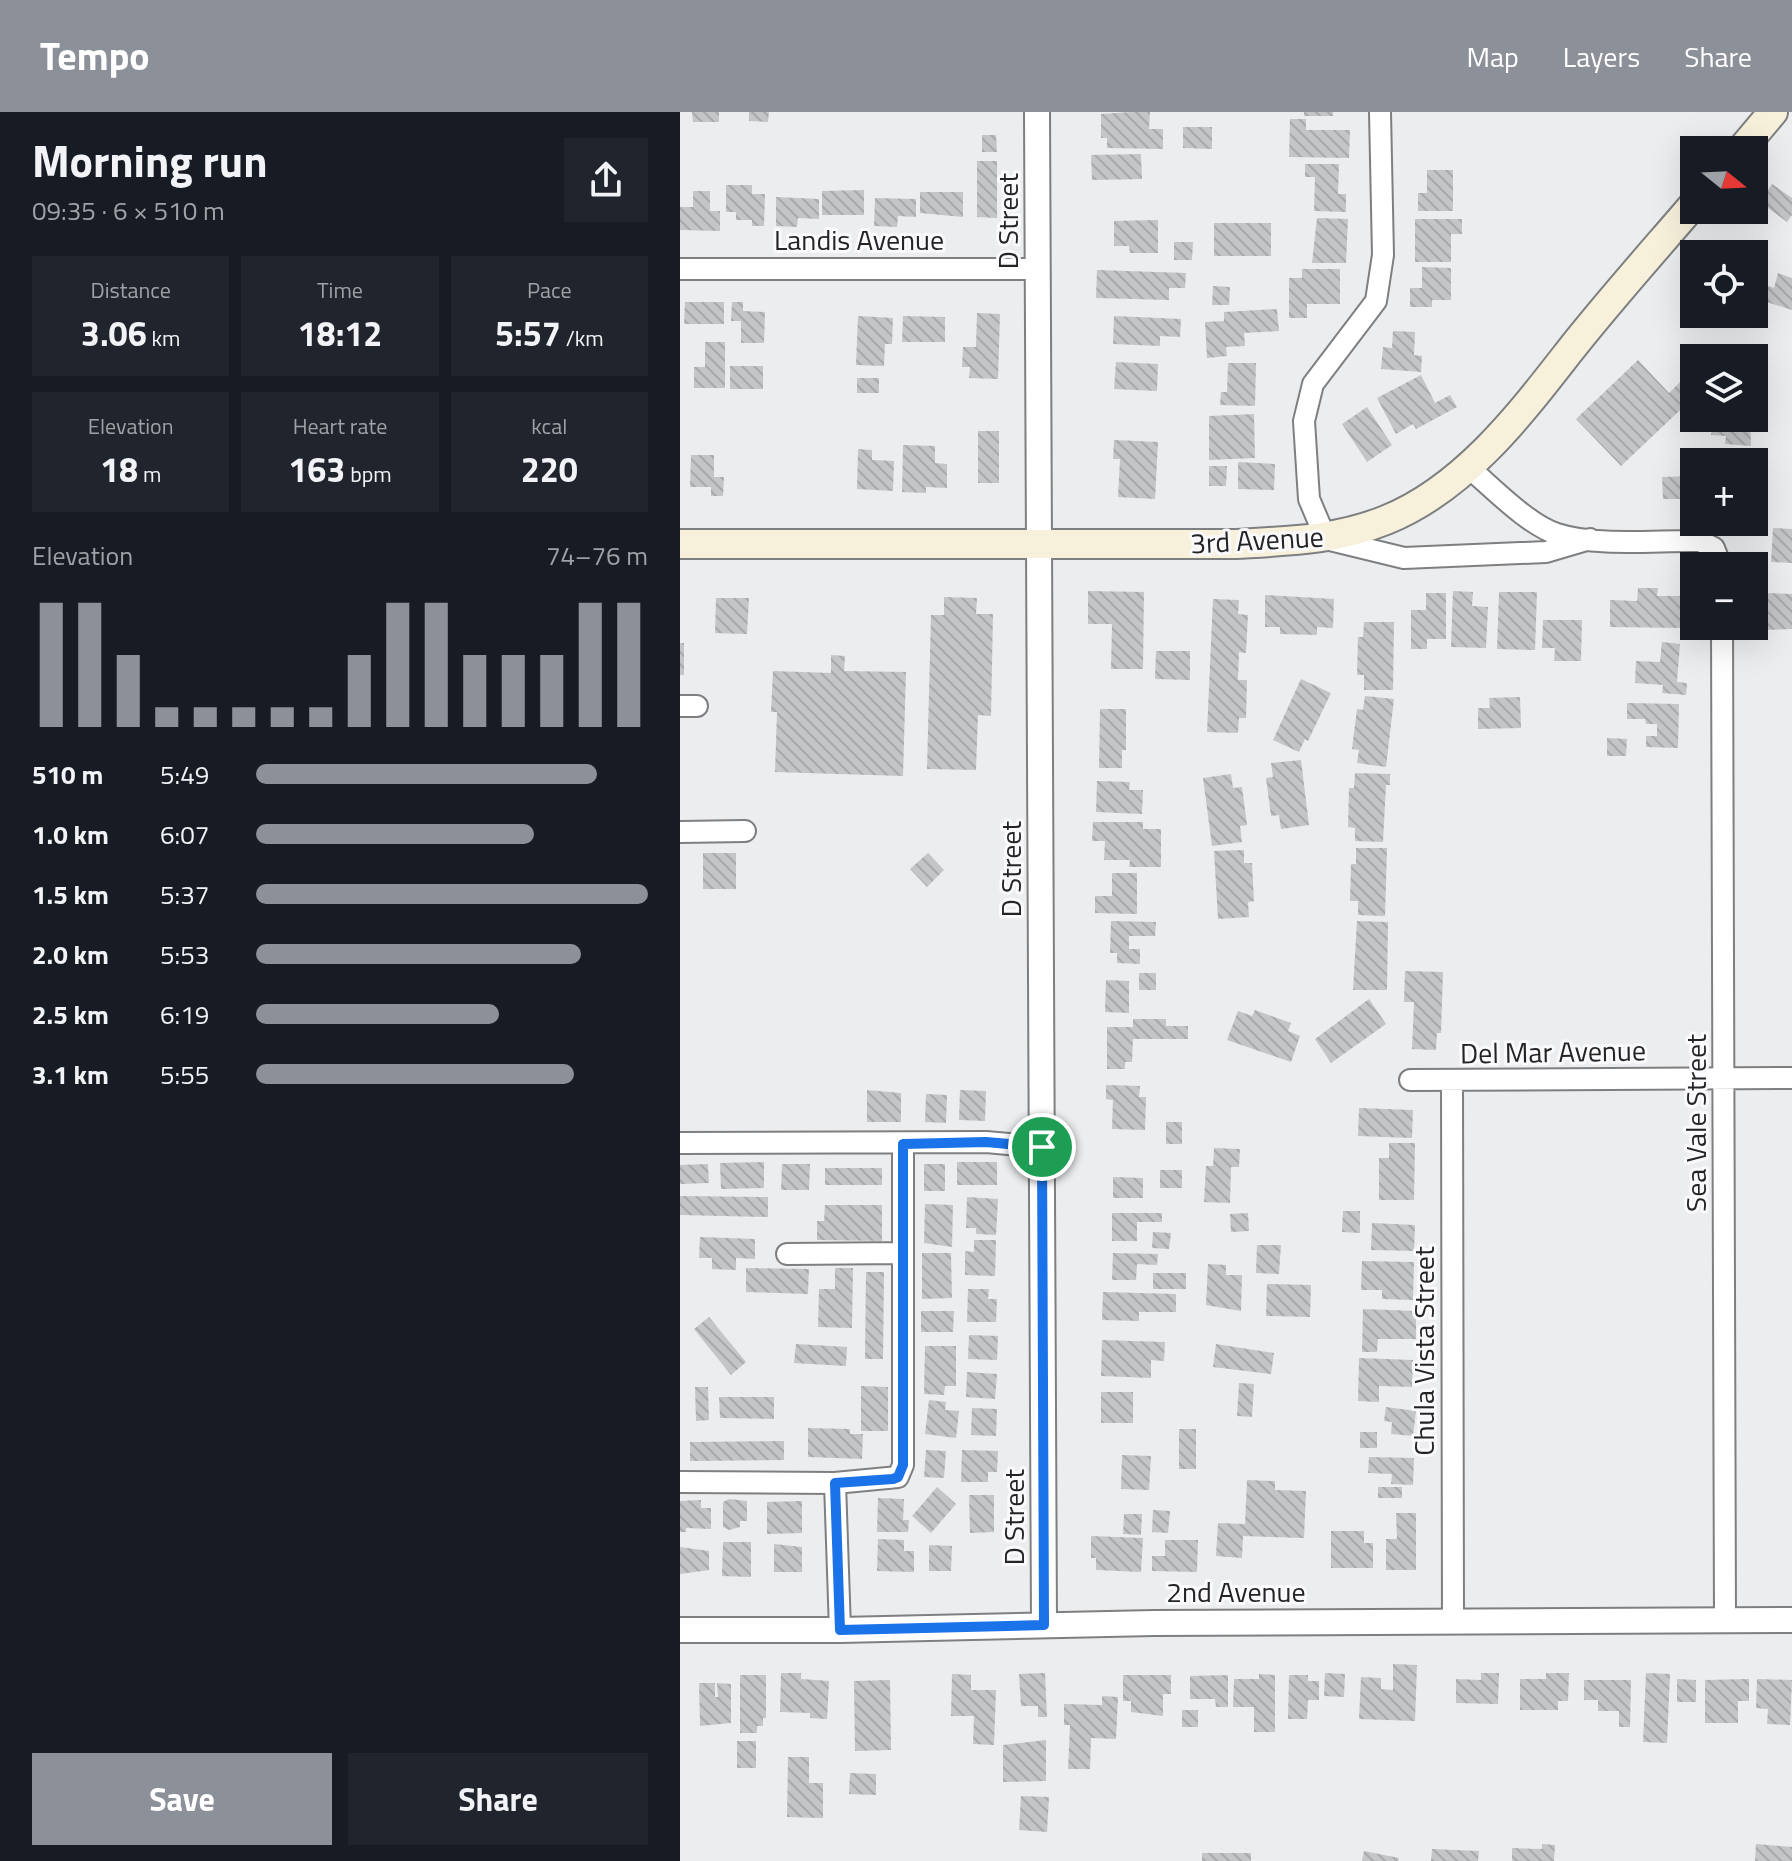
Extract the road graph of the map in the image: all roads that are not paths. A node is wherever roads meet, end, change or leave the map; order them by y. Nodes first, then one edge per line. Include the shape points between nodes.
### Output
1 (1037, 112) edge
2 (1380, 112) edge
3 (1773, 112) edge
4 (1753, 136) edge
5 (1680, 221) edge
6 (680, 269) edge
7 (1038, 269) junction
8 (1468, 467) junction
9 (1326, 539) junction
10 (1590, 539) junction
11 (680, 544) edge
12 (1039, 544) junction
13 (1716, 552) edge
14 (1722, 640) edge
15 (745, 831) dead end
16 (680, 832) edge
17 (1724, 1078) junction
18 (1792, 1078) edge
19 (1410, 1080) dead end
20 (1452, 1082) junction
21 (680, 1143) edge
22 (903, 1144) junction
23 (1042, 1147) junction
24 (903, 1253) junction
25 (787, 1254) dead end
26 (680, 1482) edge
27 (835, 1483) junction
28 (1453, 1620) junction
29 (1725, 1620) junction
30 (1792, 1620) edge
31 (1044, 1625) junction
32 (680, 1630) edge
33 (840, 1630) junction

1 - 7 street, D Street
2 - 9 street via 1383,255 1376,301 1313,384 1304,421 1309,499
3 - 4 main road
5 - 8 main road, 3rd Avenue via 1540,392
6 - 7 street, Landis Avenue
7 - 12 street, D Street
8 - 9 main road, 3rd Avenue via 1387,520
8 - 10 street via 1541,526
9 - 10 street via 1404,558 1546,552
9 - 12 main road, 3rd Avenue
10 - 13 street via 1700,541
11 - 12 main road, 3rd Avenue
12 - 23 street, D Street
14 - 17 street, Sea Vale Street
15 - 16 street
17 - 18 street, Del Mar Avenue
17 - 20 street, Del Mar Avenue
17 - 29 street, Sea Vale Street
19 - 20 street, Del Mar Avenue
20 - 28 street, Chula Vista Street
21 - 22 street
22 - 23 street
22 - 24 street
23 - 31 street, D Street
24 - 25 street
24 - 27 street via 903,1465 898,1477
26 - 27 street
27 - 33 street
28 - 29 street, 2nd Avenue
28 - 31 street, 2nd Avenue
29 - 30 street, 2nd Avenue
31 - 33 street, 2nd Avenue
32 - 33 street, 2nd Avenue

